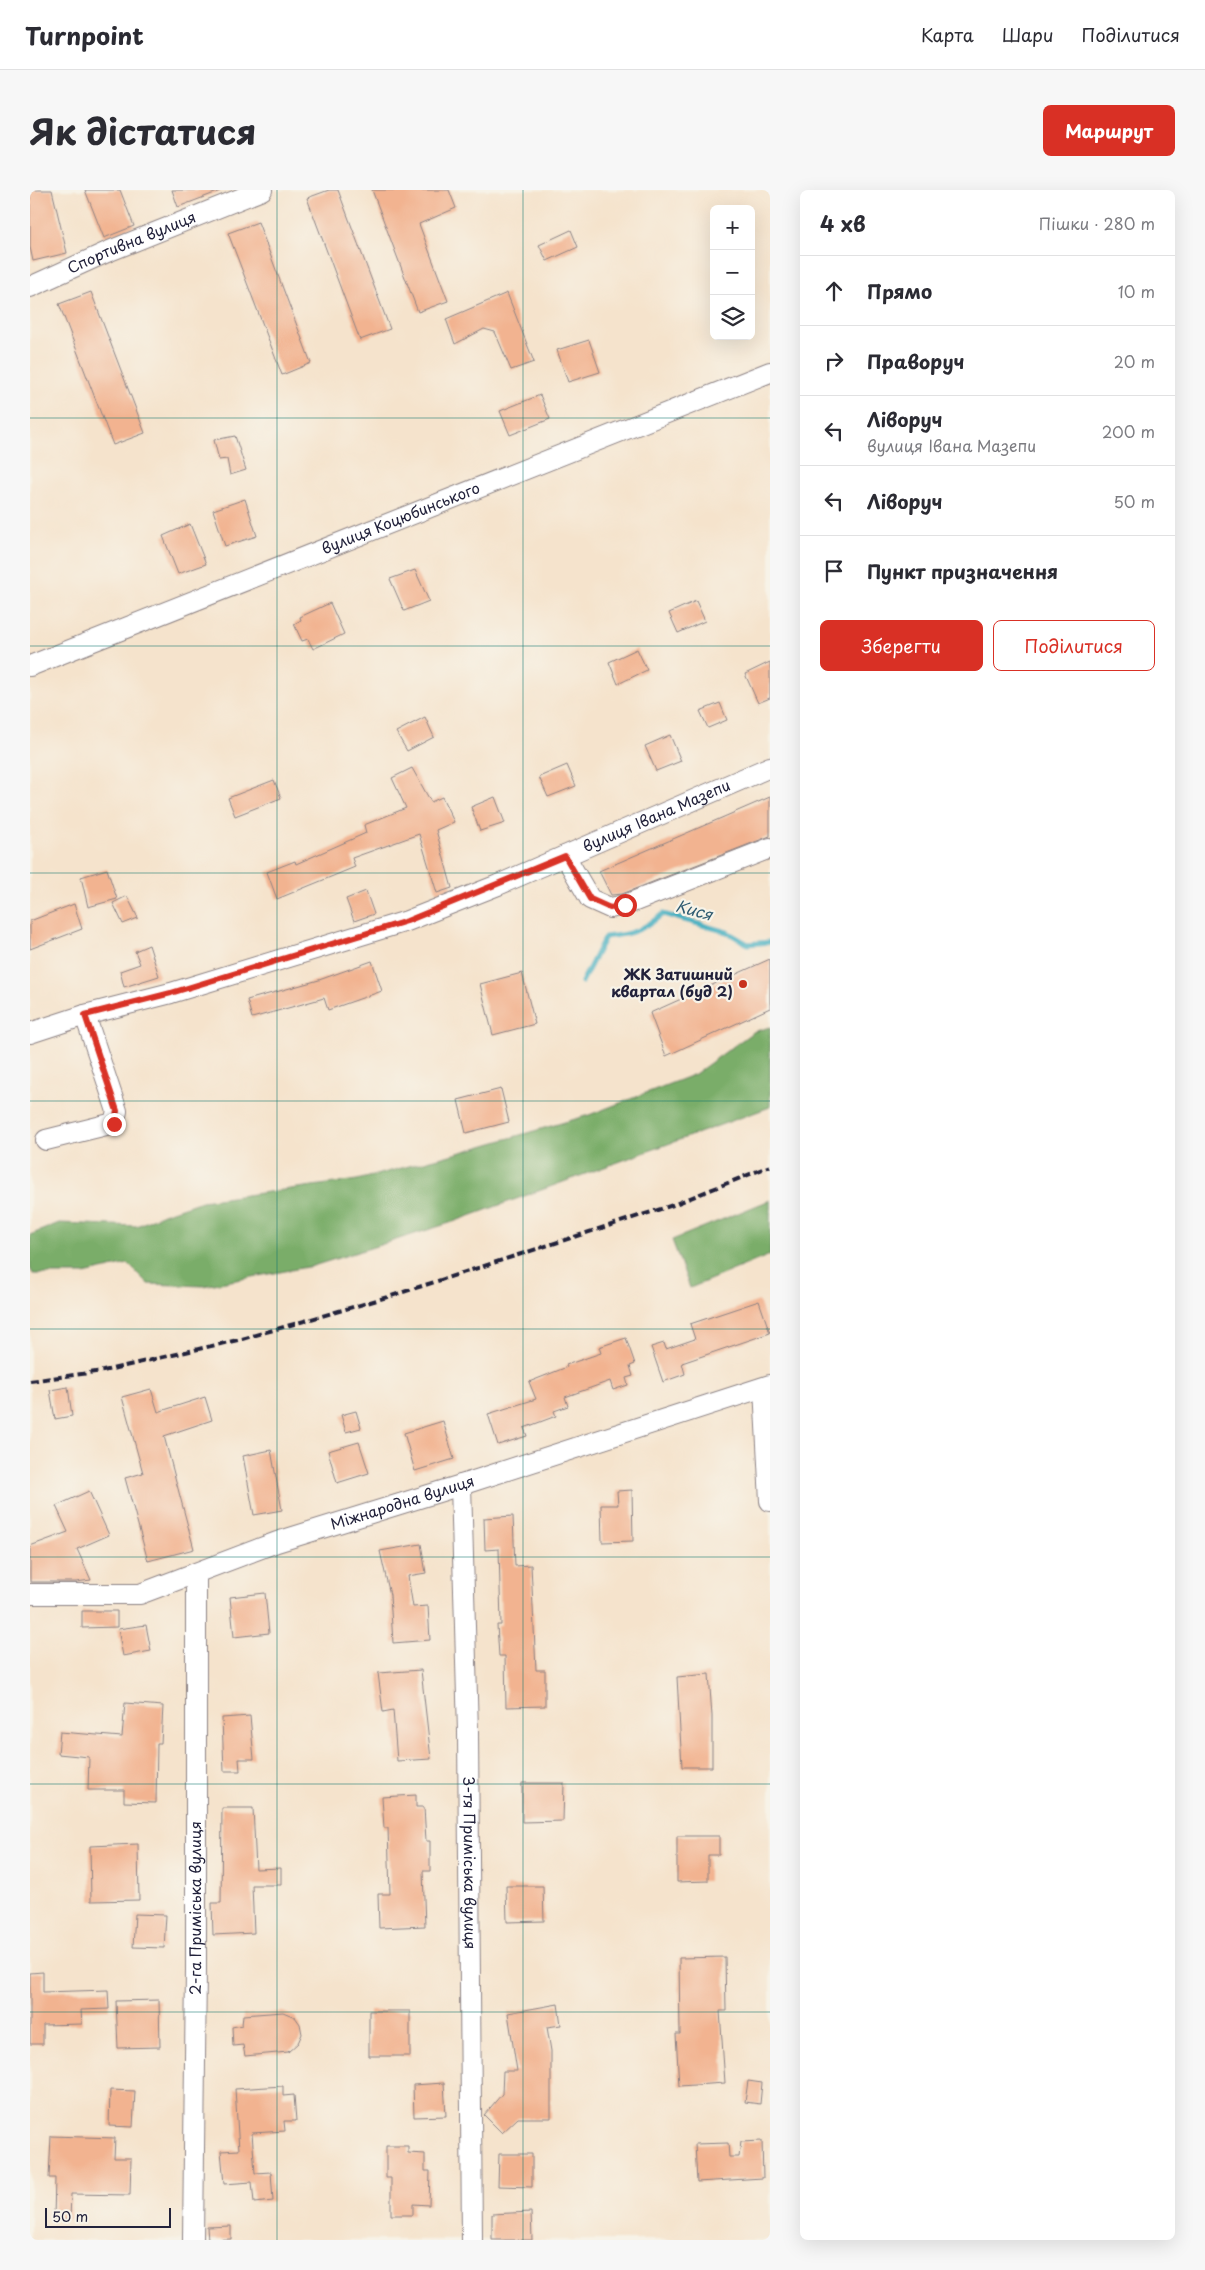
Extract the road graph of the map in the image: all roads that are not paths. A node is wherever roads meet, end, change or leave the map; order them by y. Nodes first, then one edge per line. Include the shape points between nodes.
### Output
1 (262, 190) edge
2 (30, 287) edge
3 (770, 372) edge
4 (30, 666) edge
5 (770, 767) edge
6 (770, 848) edge
7 (565, 856) junction
8 (85, 1015) junction
9 (30, 1033) edge
10 (46, 1140) dead end
11 (767, 1387) edge
12 (461, 1485) junction
13 (770, 1501) edge
14 (196, 1574) junction
15 (30, 1594) edge
16 (193, 2240) edge
17 (472, 2240) edge

1 - 2 street, Спортивна вулиця via 107,252
3 - 4 street, вулиця Коцюбинського
5 - 7 street, вулиця Івана Мазепи
6 - 7 street via 610,908 590,899
7 - 8 street, вулиця Івана Мазепи via 407,921 171,993
8 - 9 street, вулиця Івана Мазепи
8 - 10 street via 117,1117 114,1124
11 - 12 street, Міжнародна вулиця
11 - 13 street
12 - 14 street, Міжнародна вулиця via 277,1542
12 - 17 street, 3-тя Приміська вулиця via 468,1732
14 - 15 street, Міжнародна вулиця via 140,1594
14 - 16 street, 2-га Приміська вулиця

